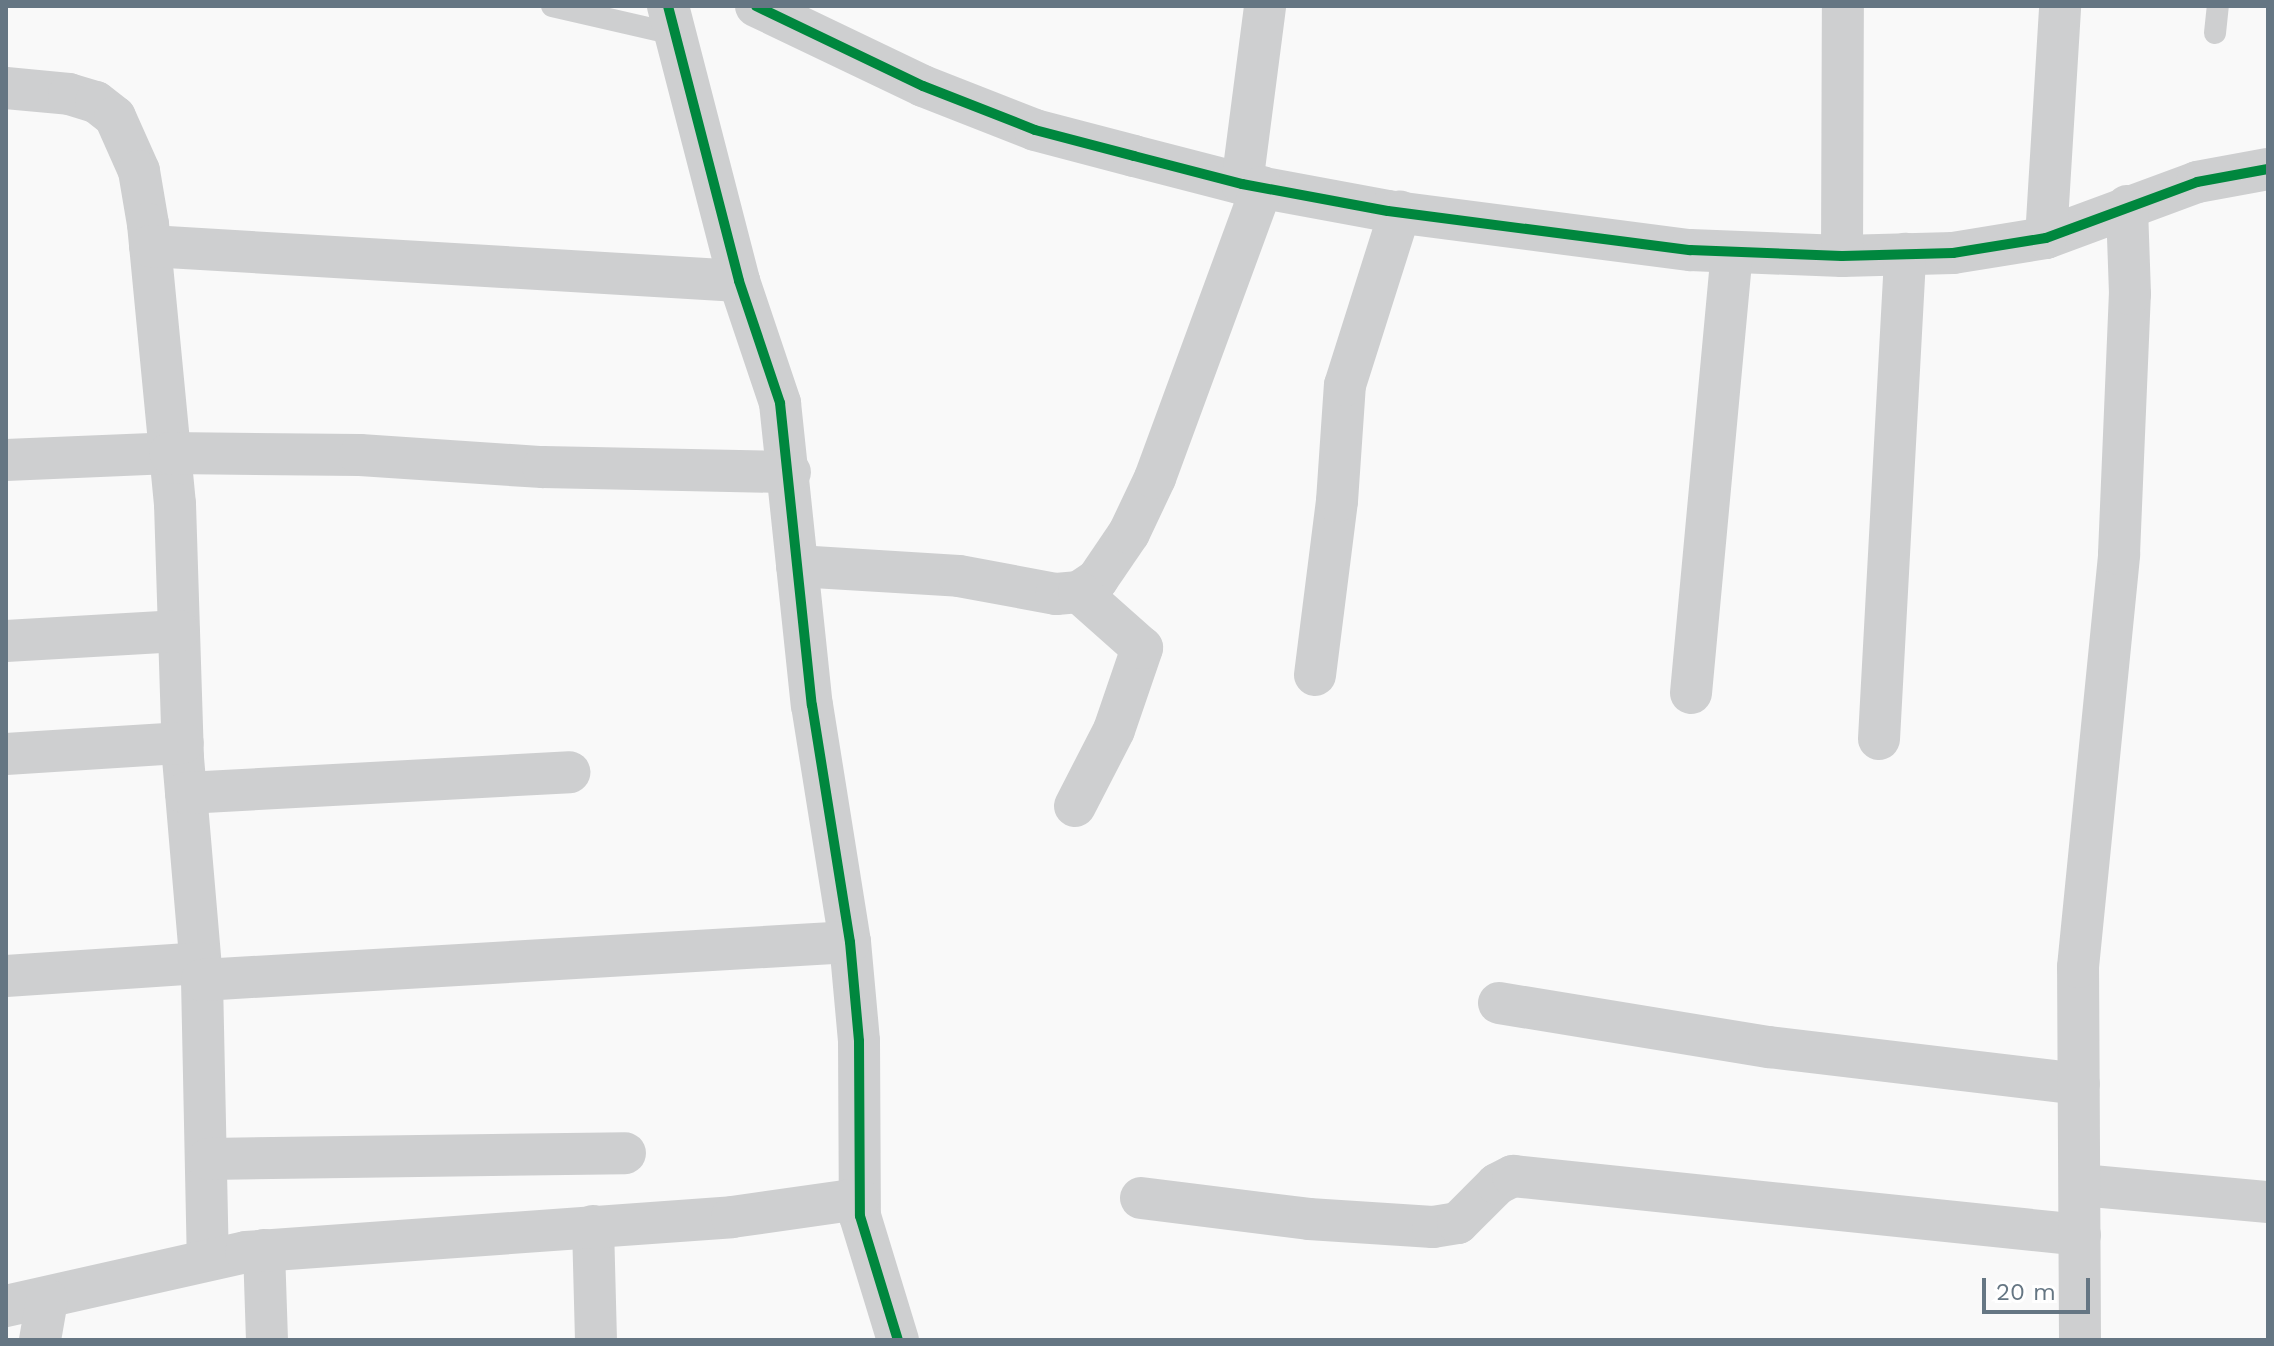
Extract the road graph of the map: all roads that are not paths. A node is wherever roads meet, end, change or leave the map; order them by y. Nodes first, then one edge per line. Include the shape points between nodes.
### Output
1 (552, 6) edge
2 (756, 6) edge
3 (1265, 6) edge
4 (1843, 6) edge
5 (2060, 6) edge
6 (2218, 6) edge
7 (671, 20) edge
8 (2215, 33) dead end
9 (6, 88) edge
10 (2268, 169) edge
11 (1252, 186) junction
12 (2127, 206) junction
13 (1400, 212) junction
14 (2046, 238) junction
15 (150, 246) junction
16 (1732, 252) junction
17 (1905, 254) junction
18 (1842, 256) junction
19 (739, 281) junction
20 (170, 453) junction
21 (6, 460) edge
22 (790, 472) junction
23 (797, 566) junction
24 (1079, 592) junction
25 (179, 631) junction
26 (6, 641) edge
27 (1315, 675) dead end
28 (1691, 693) dead end
29 (1879, 739) dead end
30 (183, 743) junction
31 (6, 754) edge
32 (569, 772) dead end
33 (186, 793) junction
34 (1075, 806) dead end
35 (850, 942) junction
36 (201, 971) junction
37 (6, 976) edge
38 (1499, 1003) dead end
39 (2079, 1084) junction
40 (625, 1153) dead end
41 (208, 1159) junction
42 (2081, 1185) junction
43 (1141, 1198) dead end
44 (859, 1199) junction
45 (2268, 1202) edge
46 (593, 1226) junction
47 (2080, 1235) junction
48 (264, 1250) junction
49 (208, 1257) junction
50 (6, 1306) edge
51 (43, 1320) edge
52 (267, 1340) edge
53 (596, 1340) edge
54 (898, 1340) edge
55 (2080, 1340) edge

1 - 7 lane
2 - 11 street via 923,86 1035,130
3 - 11 street
4 - 18 street
5 - 14 street
6 - 8 lane
7 - 19 street
9 - 15 street via 69,94 96,102 115,117 139,171
10 - 12 street via 2197,182
11 - 13 street
11 - 24 street via 1155,478 1110,563
12 - 14 street
12 - 39 street via 2130,294 2119,554 2078,967
13 - 16 street
13 - 27 street via 1345,385
14 - 17 street via 1953,253
15 - 19 street
15 - 20 street
16 - 18 street
16 - 28 street
17 - 18 street
17 - 29 street
19 - 22 street via 780,403
20 - 21 street
20 - 22 street
20 - 25 street
22 - 23 street
23 - 24 street via 890,569 1044,593
23 - 35 street via 814,720
24 - 34 street via 1142,648 1114,730
25 - 26 street
25 - 30 street
30 - 31 street
30 - 33 street
32 - 33 street
33 - 36 street
35 - 36 street
35 - 44 street via 859,1041
36 - 37 street
36 - 41 street
38 - 39 street via 1769,1047
39 - 42 street
40 - 41 street
41 - 49 street
42 - 45 street
42 - 47 street
43 - 47 street via 1309,1219 1433,1227 1458,1223 1497,1184 1513,1176
44 - 46 street via 732,1217
44 - 54 street via 872,1264
46 - 48 street
46 - 53 street
47 - 55 street
48 - 49 street
48 - 52 street
49 - 51 street
50 - 51 street

